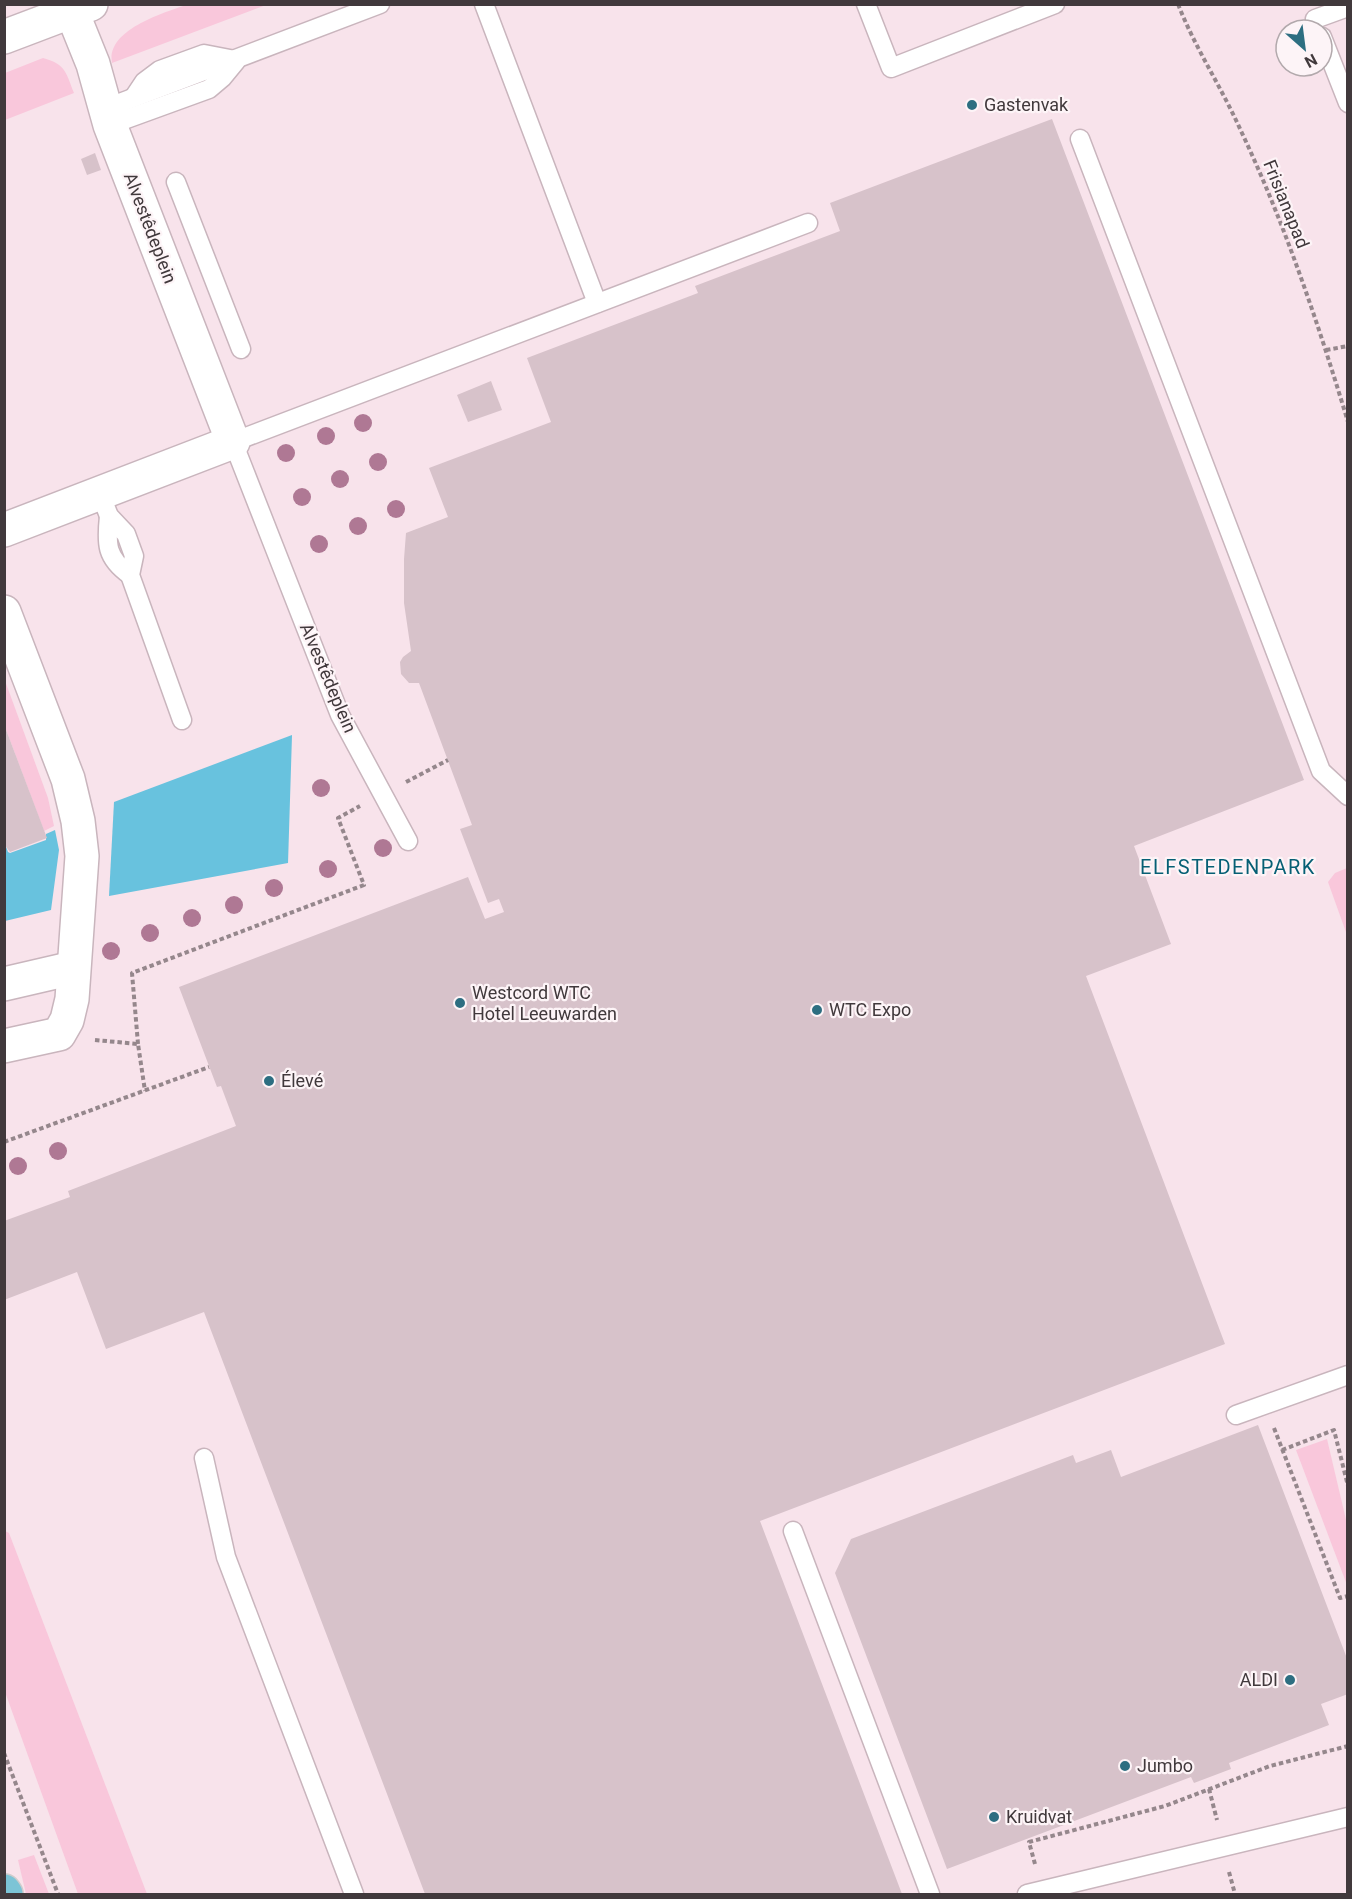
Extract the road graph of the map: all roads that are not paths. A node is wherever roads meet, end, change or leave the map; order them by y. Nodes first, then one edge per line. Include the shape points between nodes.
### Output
1 (380, 4) edge
2 (484, 4) edge
3 (866, 4) edge
4 (1055, 4) edge
5 (1347, 7) edge
6 (82, 8) edge
7 (1315, 18) edge
8 (4, 37) edge
9 (237, 60) junction
10 (1334, 69) edge
11 (1347, 103) edge
12 (116, 111) junction
13 (1080, 139) dead end
14 (176, 182) dead end
15 (808, 223) dead end
16 (597, 303) junction
17 (241, 349) dead end
18 (233, 442) junction
19 (104, 505) junction
20 (4, 530) edge
21 (4, 612) edge
22 (182, 720) dead end
23 (1347, 796) edge
24 (408, 842) dead end
25 (73, 968) junction
26 (4, 984) edge
27 (4, 1046) edge
28 (1347, 1375) edge
29 (1236, 1415) dead end
30 (204, 1458) dead end
31 (793, 1531) dead end
32 (1347, 1817) edge
33 (1034, 1893) edge
34 (354, 1894) edge
35 (930, 1894) edge

1 - 9 lane
2 - 16 lane
3 - 4 lane via 891,68
5 - 7 lane
6 - 8 street
6 - 12 street, Alvestêdeplein via 93,64
9 - 12 lane via 209,89
9 - 12 lane via 204,54 160,70
10 - 11 lane
12 - 18 street, Alvestêdeplein
13 - 23 lane via 1321,771
14 - 17 lane
15 - 16 lane
16 - 18 lane
18 - 19 street
18 - 24 lane, Alvestêdeplein via 340,715
19 - 20 street
19 - 22 lane via 126,534 134,556 130,575
21 - 25 street via 68,779 78,821 82,856
25 - 26 street
25 - 27 street via 68,1020 59,1034
28 - 29 lane
30 - 34 lane via 226,1557
31 - 35 lane
32 - 33 lane

